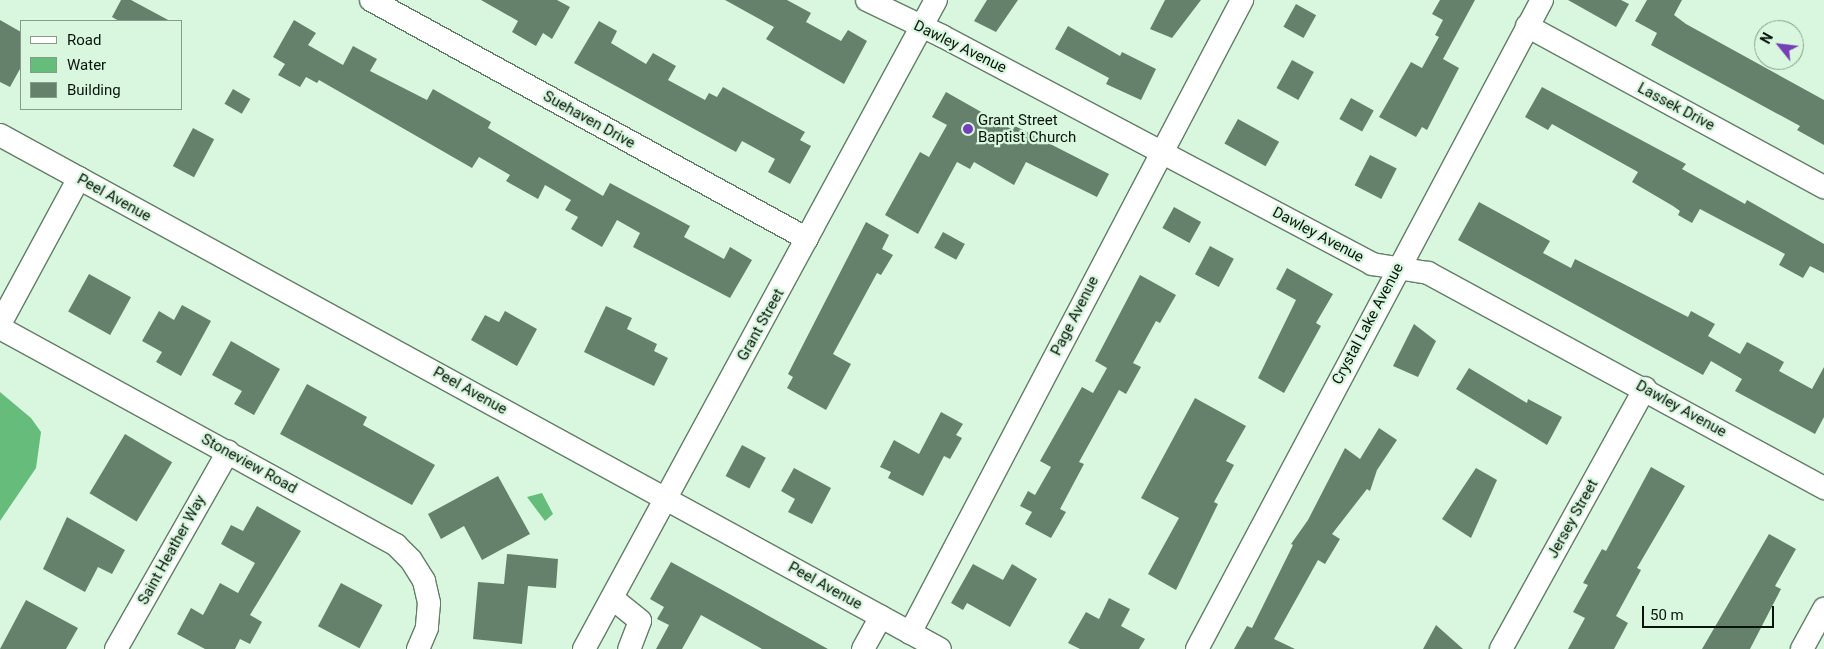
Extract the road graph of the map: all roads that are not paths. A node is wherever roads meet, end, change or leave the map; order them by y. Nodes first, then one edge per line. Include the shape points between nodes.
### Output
1 (371, 0) edge
2 (867, 0) edge
3 (936, 0) edge
4 (1242, 0) edge
5 (1542, 0) edge
6 (1527, 26) junction
7 (921, 27) junction
8 (0, 135) edge
9 (1161, 152) junction
10 (79, 178) junction
11 (1824, 187) edge
12 (807, 239) junction
13 (1398, 268) junction
14 (0, 326) edge
15 (1645, 388) junction
16 (228, 452) junction
17 (1824, 488) edge
18 (666, 498) junction
19 (612, 598) junction
20 (1824, 609) edge
21 (881, 617) junction
22 (910, 633) junction
23 (116, 649) edge
24 (418, 649) edge
25 (584, 649) edge
26 (629, 649) edge
27 (863, 649) edge
28 (940, 649) edge
29 (1197, 649) edge
30 (1501, 649) edge
31 (1802, 649) edge

1 - 12 street, Suehaven Drive
2 - 7 street, Dawley Avenue
3 - 7 street, Grant Street
4 - 9 street, Page Avenue
5 - 6 street, Crystal Lake Avenue
6 - 11 street, Lassek Drive
6 - 13 street, Crystal Lake Avenue
7 - 9 street, Dawley Avenue
7 - 12 street, Grant Street
8 - 10 street, Peel Avenue
9 - 13 street, Dawley Avenue via 1372,264
9 - 22 street, Page Avenue
10 - 14 street, Stoneview Road
10 - 18 street, Peel Avenue
12 - 18 street, Grant Street
13 - 15 street, Dawley Avenue via 1428,273
13 - 29 street, Crystal Lake Avenue
14 - 16 street, Stoneview Road
15 - 17 street, Dawley Avenue
15 - 30 street, Jersey Street
16 - 23 street, Saint Heather Way
16 - 24 street, Stoneview Road via 375,532 411,560 424,581 429,603 426,628
18 - 19 street, Grant Street
18 - 21 street, Peel Avenue
19 - 25 street, Grant Street
19 - 26 street via 640,621 641,626
20 - 31 street
21 - 22 street, Peel Avenue
21 - 27 street
22 - 28 street, Peel Avenue

